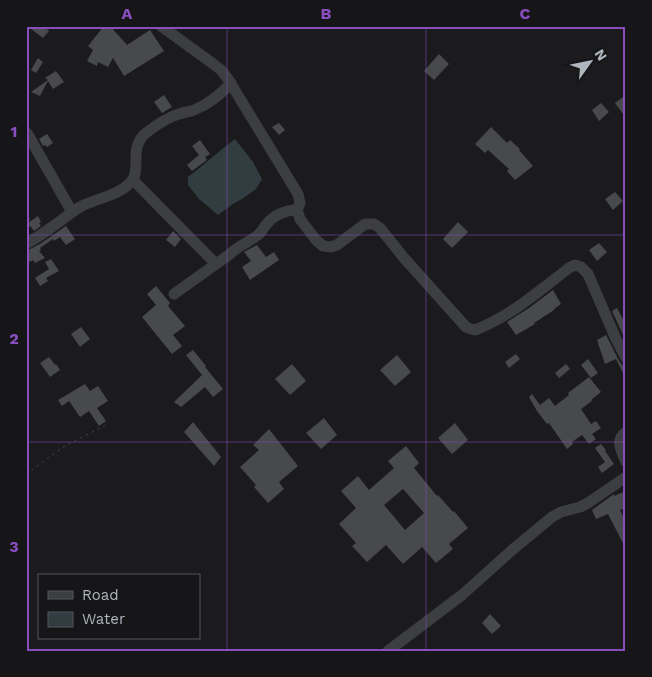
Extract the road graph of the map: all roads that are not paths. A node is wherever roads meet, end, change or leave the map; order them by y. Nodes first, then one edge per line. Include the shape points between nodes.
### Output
1 (161, 26) edge
2 (231, 83) junction
3 (27, 133) edge
4 (133, 180) junction
5 (297, 210) junction
6 (72, 212) junction
7 (26, 244) edge
8 (216, 264) junction
9 (174, 294) dead end
10 (626, 358) edge
11 (626, 432) edge
12 (626, 462) edge
13 (626, 477) edge
14 (388, 651) edge

1 - 2 street via 221,70
2 - 4 street via 204,105 174,116 145,134 136,148
2 - 5 street via 298,194 300,203
3 - 6 street
4 - 6 street via 122,190
4 - 8 street
5 - 8 street via 274,217 261,232
5 - 10 street via 300,219 322,246 332,247 366,224 380,228 466,327 475,330 524,303 569,268 581,267 588,274
6 - 7 street
8 - 9 street
11 - 12 street via 619,443
13 - 14 street via 588,503 552,517 462,595

